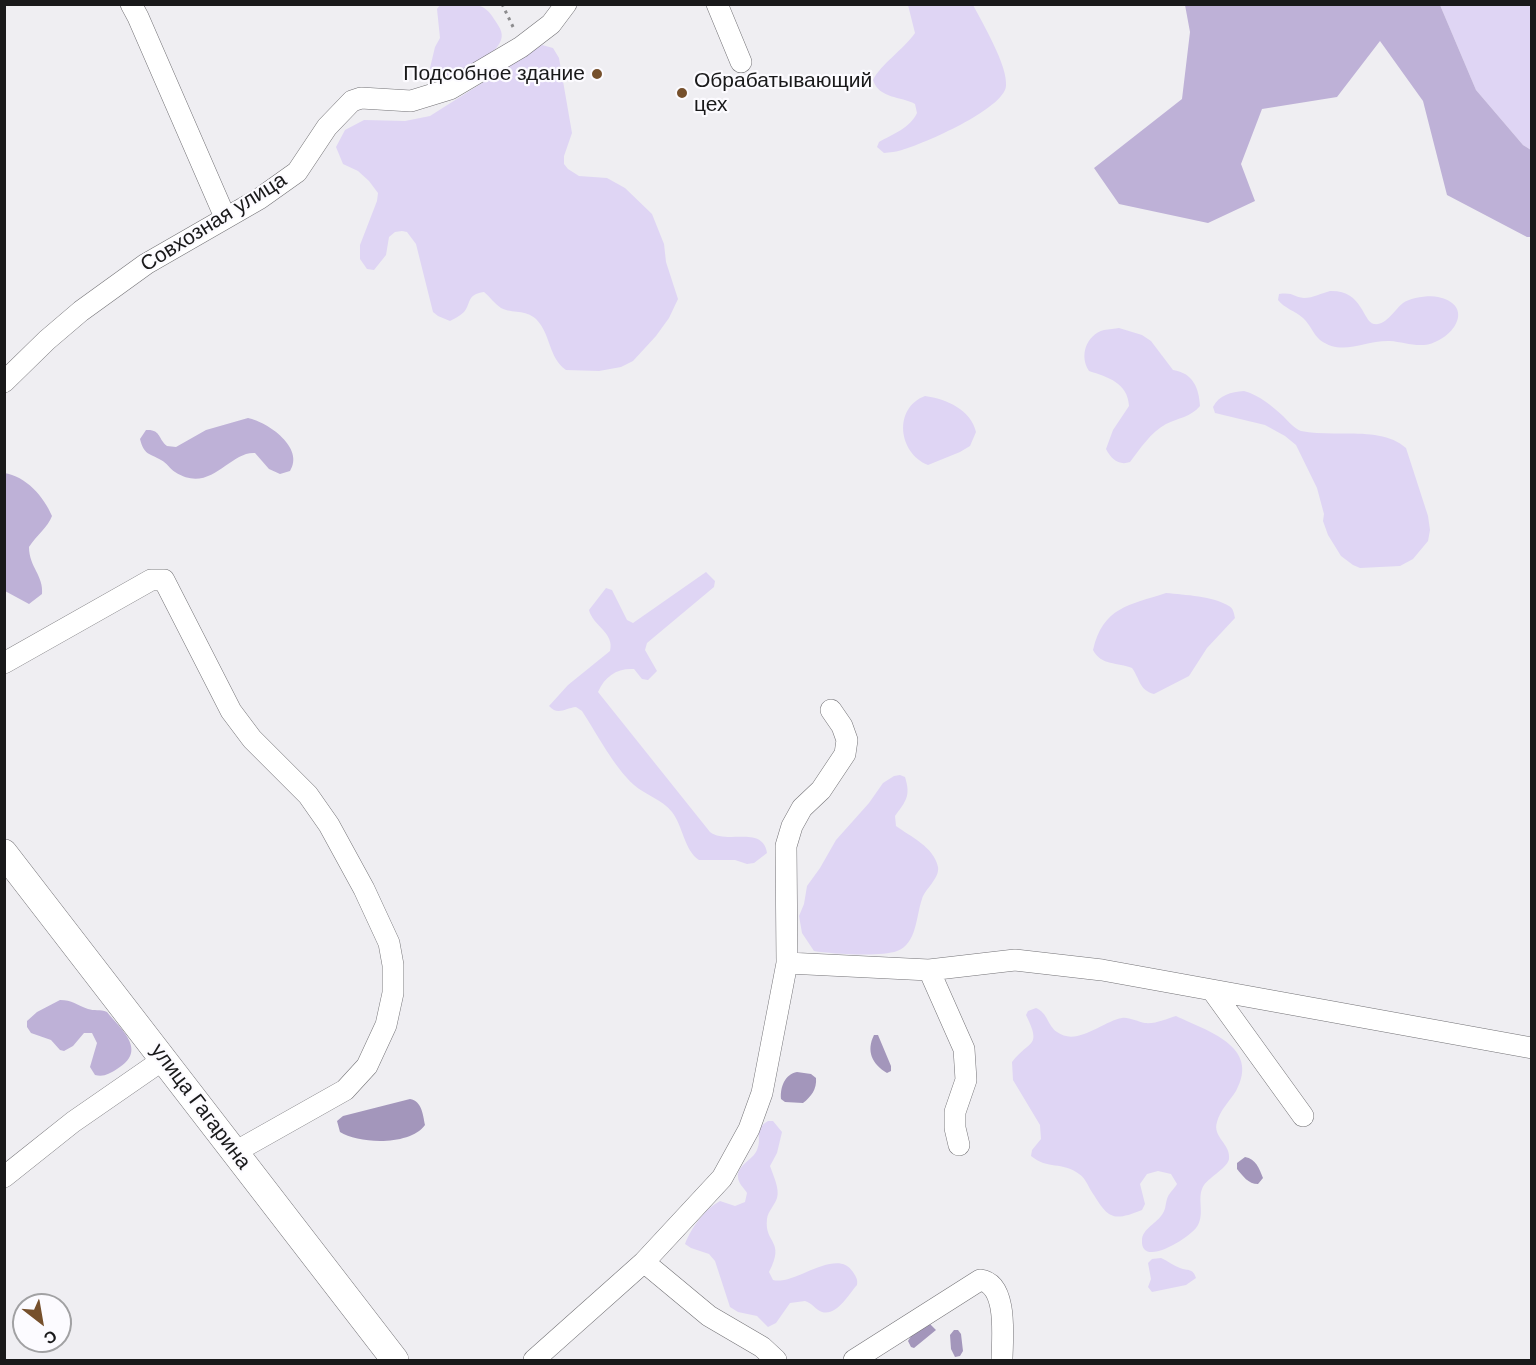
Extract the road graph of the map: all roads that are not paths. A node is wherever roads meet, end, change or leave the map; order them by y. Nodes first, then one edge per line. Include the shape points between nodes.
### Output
1 (131, 4) edge
2 (566, 4) edge
3 (717, 4) edge
4 (741, 62) dead end
5 (225, 217) junction
6 (4, 382) edge
7 (4, 663) edge
8 (831, 710) dead end
9 (4, 853) edge
10 (787, 963) junction
11 (928, 970) junction
12 (1212, 990) junction
13 (1532, 1048) edge
14 (164, 1059) junction
15 (1303, 1116) dead end
16 (959, 1144) dead end
17 (235, 1152) junction
18 (4, 1177) edge
19 (644, 1262) junction
20 (395, 1360) edge
21 (534, 1360) edge
22 (776, 1360) edge
23 (854, 1360) edge
24 (1002, 1360) edge

1 - 5 street
2 - 5 street, Совхозная улица via 551,24 521,47 450,89 411,101 352,101 327,127 297,172
3 - 4 street
5 - 6 street, Совхозная улица via 146,264 81,311
7 - 17 street via 151,580 164,580 231,711 252,739 308,795 364,889 389,943 393,965 393,993 386,1025 367,1066 345,1089
8 - 10 street via 847,740 845,753 821,790 802,808 786,846
9 - 14 main road, улица Гагарина
10 - 11 street
10 - 19 street via 762,1093 749,1129 722,1178
11 - 12 street via 1015,960 1102,970
11 - 16 street via 964,1049 966,1080 955,1112
12 - 13 street
12 - 15 street
14 - 17 main road, улица Гагарина
14 - 18 street via 73,1122
17 - 20 main road, улица Гагарина
19 - 21 street
19 - 22 street via 709,1316 762,1347
23 - 24 street via 980,1280 993,1288 1002,1309

